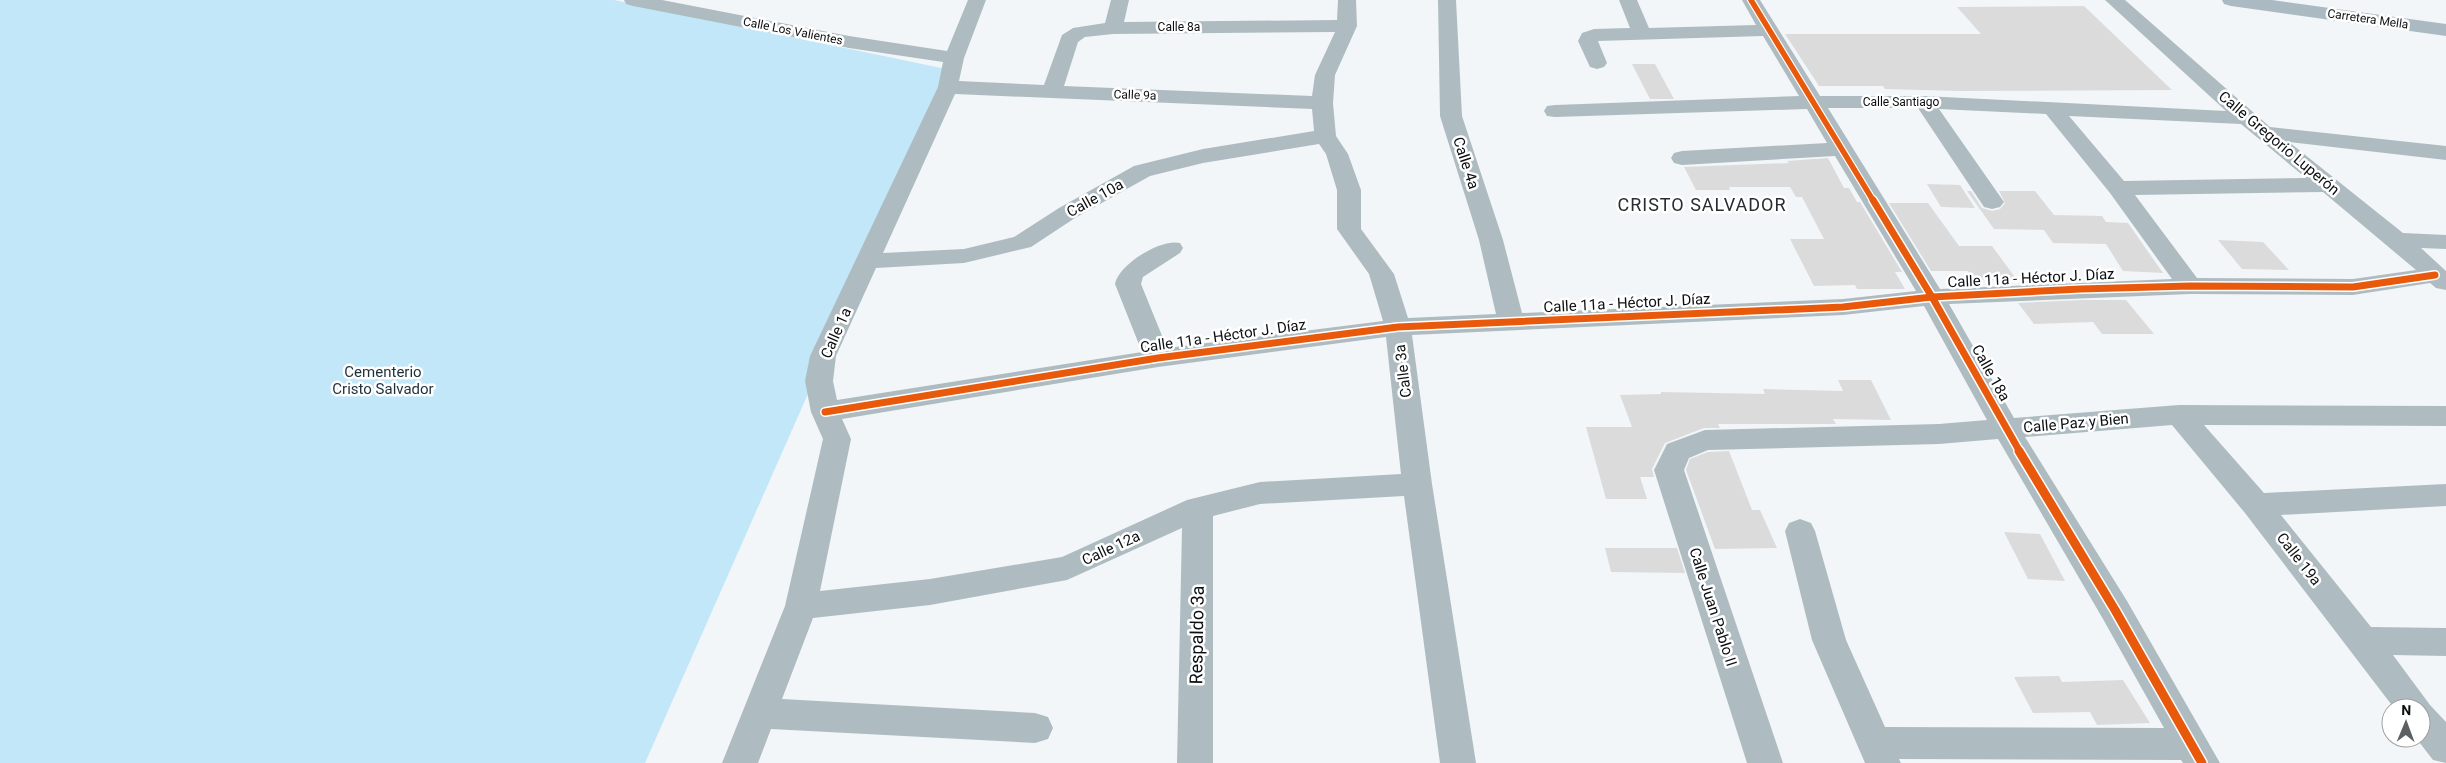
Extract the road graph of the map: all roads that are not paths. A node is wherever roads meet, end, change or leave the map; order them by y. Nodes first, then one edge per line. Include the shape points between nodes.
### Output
1 (633, 0) edge
2 (977, 0) edge
3 (1120, 0) edge
4 (1447, 0) edge
5 (1628, 0) edge
6 (1751, 0) edge
7 (2114, 0) edge
8 (2235, 0) edge
9 (1345, 7) edge
10 (1113, 28) junction
11 (1770, 30) junction
12 (2446, 30) edge
13 (1642, 33) junction
14 (954, 58) junction
15 (1597, 63) dead end
16 (948, 87) junction
17 (1052, 91) junction
18 (1815, 102) junction
19 (1924, 102) junction
20 (1322, 103) junction
21 (2051, 107) junction
22 (1555, 112) dead end
23 (2247, 118) junction
24 (2264, 133) junction
25 (1325, 136) junction
26 (1843, 149) junction
27 (2446, 153) edge
28 (1682, 158) dead end
29 (2328, 184) junction
30 (2118, 188) junction
31 (1992, 202) dead end
32 (2396, 240) junction
33 (2446, 242) edge
34 (1171, 248) dead end
35 (869, 262) junction
36 (2441, 279) edge
37 (2190, 286) junction
38 (1932, 297) junction
39 (1511, 322) junction
40 (1398, 327) junction
41 (1158, 358) junction
42 (825, 412) junction
43 (2179, 415) junction
44 (2446, 416) edge
45 (2006, 429) junction
46 (1677, 451) joint
47 (1417, 484) junction
48 (2446, 496) edge
49 (2256, 504) junction
50 (1198, 508) junction
51 (1800, 532) dead end
52 (801, 606) junction
53 (2363, 641) junction
54 (2446, 642) edge
55 (2406, 698) edge
56 (759, 713) junction
57 (1036, 728) dead end
58 (2431, 729) edge
59 (2446, 749) edge
60 (1879, 753) edge
61 (2197, 754) edge
62 (740, 763) edge
63 (1195, 763) edge
64 (1458, 763) edge
65 (1765, 763) edge

1 - 14 street, Calle Los Valientes via 850,42
2 - 14 street, Calle 1a
3 - 10 street
4 - 39 street, Calle 4a via 1451,116 1491,240
5 - 13 street
6 - 11 street, Calle 18a
7 - 23 street, Calle Gregorio Luperón
8 - 12 main road, Carretera Mella
9 - 10 street, Calle 8a
9 - 20 street, Calle 3a via 1325,75
10 - 17 street, Calle 8a via 1080,32 1069,39
11 - 13 street
11 - 18 street, Calle 18a
13 - 15 street via 1589,37
14 - 16 street, Calle 1a
16 - 17 street, Calle 9a
16 - 35 street, Calle 1a
17 - 20 street, Calle 9a
18 - 19 street, Calle Santiago
18 - 22 street, Calle Santiago
18 - 26 street, Calle 18a
19 - 21 street, Calle Santiago
19 - 31 street
20 - 25 street, Calle 3a
21 - 23 street, Calle Santiago
21 - 30 street
23 - 24 street, Calle Gregorio Luperón
24 - 27 street
24 - 29 street, Calle Gregorio Luperón
25 - 35 street, Calle 10a via 1203,156 1142,171 1022,242 964,256
25 - 40 street, Calle 3a via 1337,154 1349,190 1349,229 1382,274
26 - 28 street
26 - 38 street, Calle 18a
29 - 30 street
29 - 32 street, Calle Gregorio Luperón
30 - 37 street
32 - 33 street
32 - 36 street, Calle Gregorio Luperón
34 - 41 street via 1134,272 1128,284
35 - 42 street, Calle 1a via 824,356 819,381
36 - 37 street, Calle 11a - Héctor J. Díaz via 2353,287
37 - 38 street, Calle 11a - Héctor J. Díaz
38 - 39 street, Calle 11a - Héctor J. Díaz via 1843,307
38 - 45 street, Calle 18a
39 - 40 street, Calle 11a - Héctor J. Díaz
40 - 41 street, Calle 11a - Héctor J. Díaz
40 - 47 street, Calle 3a
41 - 42 street, Calle 11a - Héctor J. Díaz
42 - 52 street, Calle 1a via 837,439
43 - 44 street, Calle Paz y Bien
43 - 45 street, Calle Paz y Bien
43 - 49 street, Calle 19a
45 - 46 street, Calle Paz y Bien via 1939,434 1706,440
45 - 61 street, Calle 18a
46 - 65 street, Calle Juan Pablo II via 1669,470
47 - 50 street, Calle 12a via 1260,493
47 - 64 street, Calle 3a
48 - 49 street
49 - 53 street, Calle 19a
50 - 52 street, Calle 12a via 1067,568 930,592
50 - 63 street, Respaldo 3a
51 - 60 street via 1829,640
52 - 56 street, Calle 1a
53 - 54 street
53 - 55 street, Calle 19a
56 - 57 street
56 - 62 street, Calle 1a
58 - 59 street
60 - 61 street

